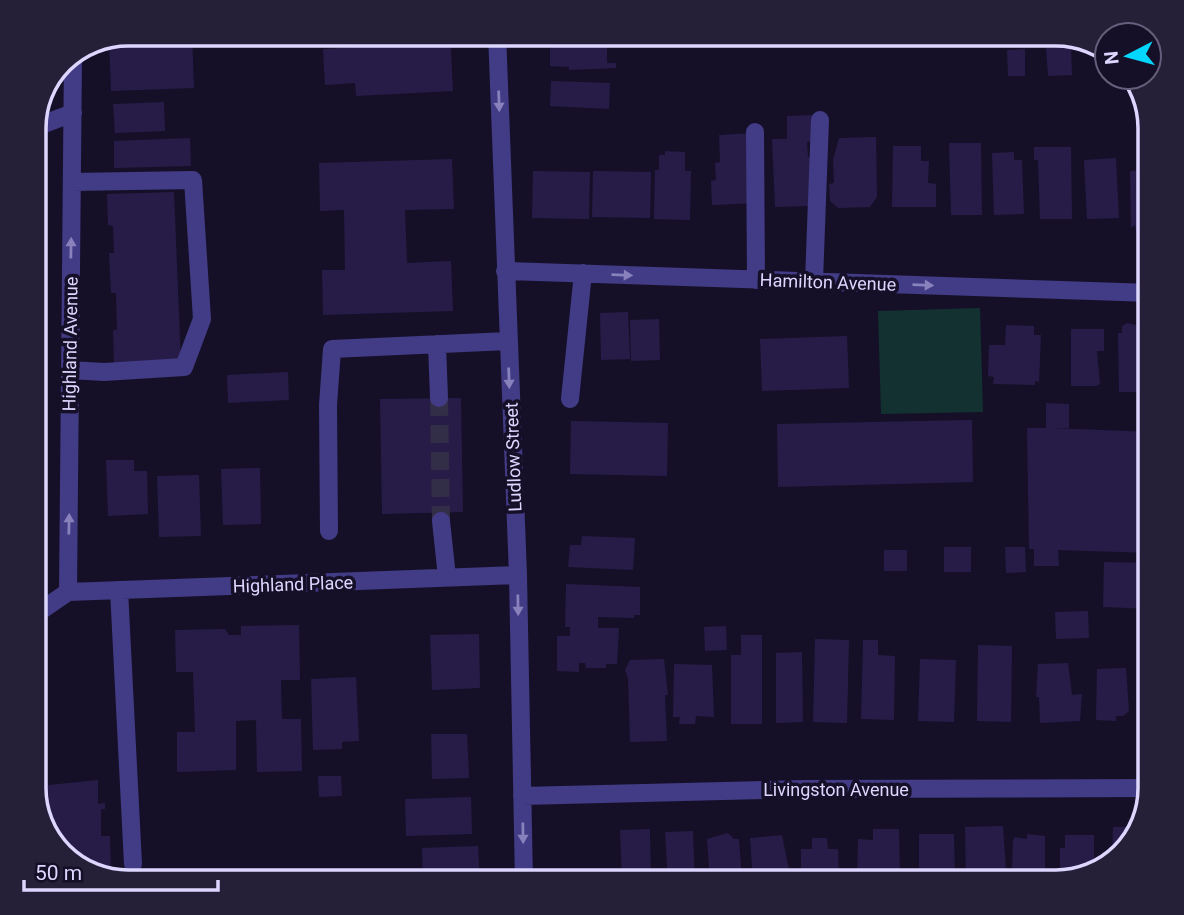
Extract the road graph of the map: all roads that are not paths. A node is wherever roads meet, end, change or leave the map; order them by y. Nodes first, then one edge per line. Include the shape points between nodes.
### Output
1 (497, 46) edge
2 (73, 67) edge
3 (73, 113) junction
4 (820, 120) dead end
5 (46, 123) edge
6 (755, 132) dead end
7 (72, 182) junction
8 (505, 271) junction
9 (583, 273) junction
10 (756, 279) junction
11 (814, 281) junction
12 (1138, 293) edge
13 (508, 341) junction
14 (437, 344) junction
15 (70, 370) junction
16 (439, 398) tunnel mouth
17 (570, 399) dead end
18 (441, 521) tunnel mouth
19 (329, 531) dead end
20 (518, 575) junction
21 (447, 578) junction
22 (120, 590) junction
23 (68, 593) junction
24 (46, 607) edge
25 (1138, 788) edge
26 (522, 796) junction
27 (133, 864) dead end
28 (524, 870) edge

1 -> 8 street, Ludlow Street
2 - 3 street, Highland Avenue
3 - 5 street
3 - 7 street, Highland Avenue
4 - 11 street
6 - 10 street
15 -> 7 street, Highland Avenue
7 - 15 street via 193,180 202,319 184,367
8 - 9 street, Hamilton Avenue
8 - 13 street, Ludlow Street
9 -> 10 street, Hamilton Avenue
9 - 17 street
10 - 11 street, Hamilton Avenue
11 -> 12 street, Hamilton Avenue
13 - 14 street
13 -> 20 street, Ludlow Street
14 - 16 street
14 - 19 street via 332,349
23 -> 15 street, Highland Avenue
18 - 21 street
20 - 21 street, Highland Place
20 -> 26 street, Ludlow Street
21 - 22 street, Highland Place
22 - 23 street, Highland Place
22 - 27 street
23 - 24 street
25 - 26 street, Livingston Avenue
26 -> 28 street, Ludlow Street

